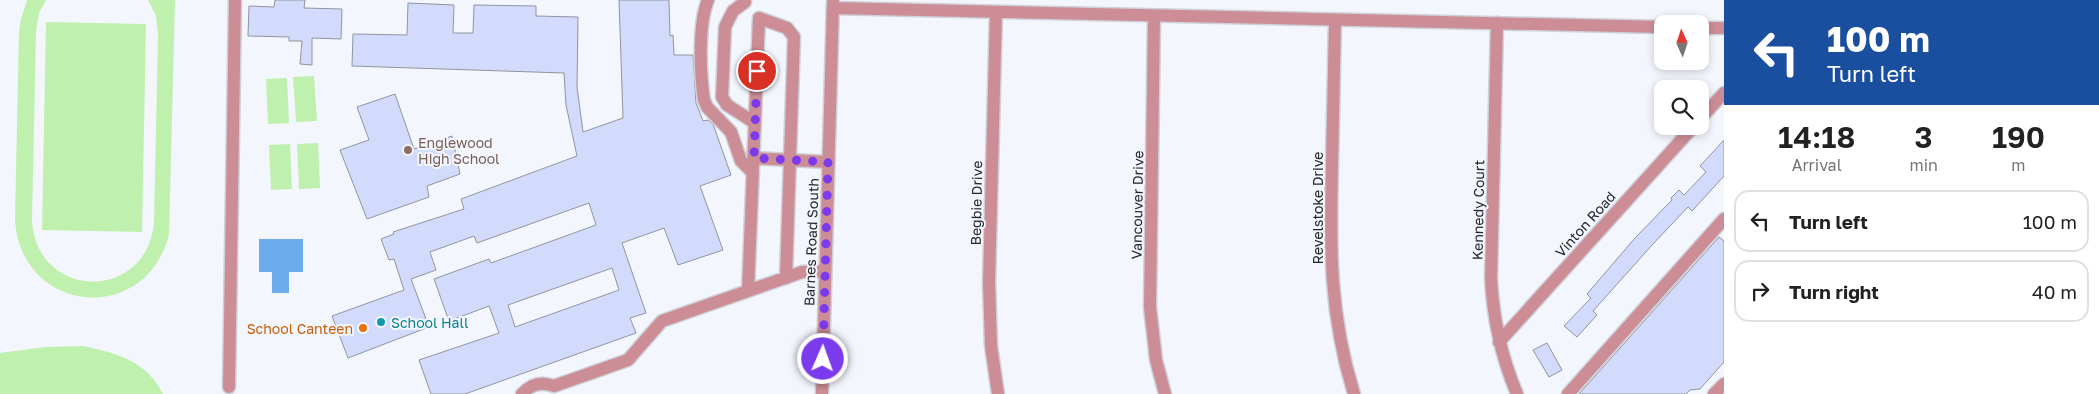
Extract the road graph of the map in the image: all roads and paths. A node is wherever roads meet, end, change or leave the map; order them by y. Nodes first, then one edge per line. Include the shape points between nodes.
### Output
1 (235, 0) edge
2 (708, 0) edge
3 (744, 1) edge
4 (833, 4) edge
5 (996, 12) junction
6 (1154, 16) junction
7 (759, 18) junction
8 (1335, 20) junction
9 (1497, 24) junction
10 (1654, 27) edge
11 (1709, 28) edge
12 (1724, 28) edge
13 (1724, 93) edge
14 (1709, 109) edge
15 (755, 123) junction
16 (1686, 135) edge
17 (754, 158) junction
18 (789, 160) junction
19 (828, 162) junction
20 (753, 173) junction
21 (1724, 219) edge
22 (825, 271) junction
23 (786, 278) junction
24 (748, 291) junction
25 (1499, 342) junction
26 (1724, 384) edge
27 (229, 388) dead end
28 (551, 390) edge
29 (522, 394) edge
30 (822, 394) edge
31 (998, 394) edge
32 (1165, 394) edge
33 (1354, 394) edge
34 (1517, 394) edge
35 (1568, 394) edge
36 (1714, 394) edge

1 - 27 street
2 - 20 street via 703,12 702,35 704,100 731,132 742,161
3 - 7 street
3 - 15 street via 733,11 725,26 722,97 727,105
4 - 5 street
4 - 19 street, Barnes Road South
5 - 6 street
5 - 31 street, Begbie Drive via 989,282 991,346
6 - 8 street
6 - 32 street, Vancouver Drive via 1150,307 1156,360
7 - 15 street
7 - 18 street via 787,28 794,37
8 - 9 street
8 - 33 street, Revelstoke Drive via 1332,284 1343,358
9 - 10 street
9 - 25 street, Kennedy Court via 1491,278
11 - 12 street
13 - 14 street
15 - 17 street
16 - 25 street, Vinton Road
17 - 18 street
17 - 20 street
18 - 19 street
18 - 23 street
19 - 22 street, Barnes Road South
20 - 24 street
21 - 35 street
22 - 23 street via 802,272
22 - 30 street, Barnes Road South
23 - 24 street
24 - 28 street via 662,321 628,360
25 - 34 street, Kennedy Court
26 - 36 street
28 - 29 street via 546,382 535,384

